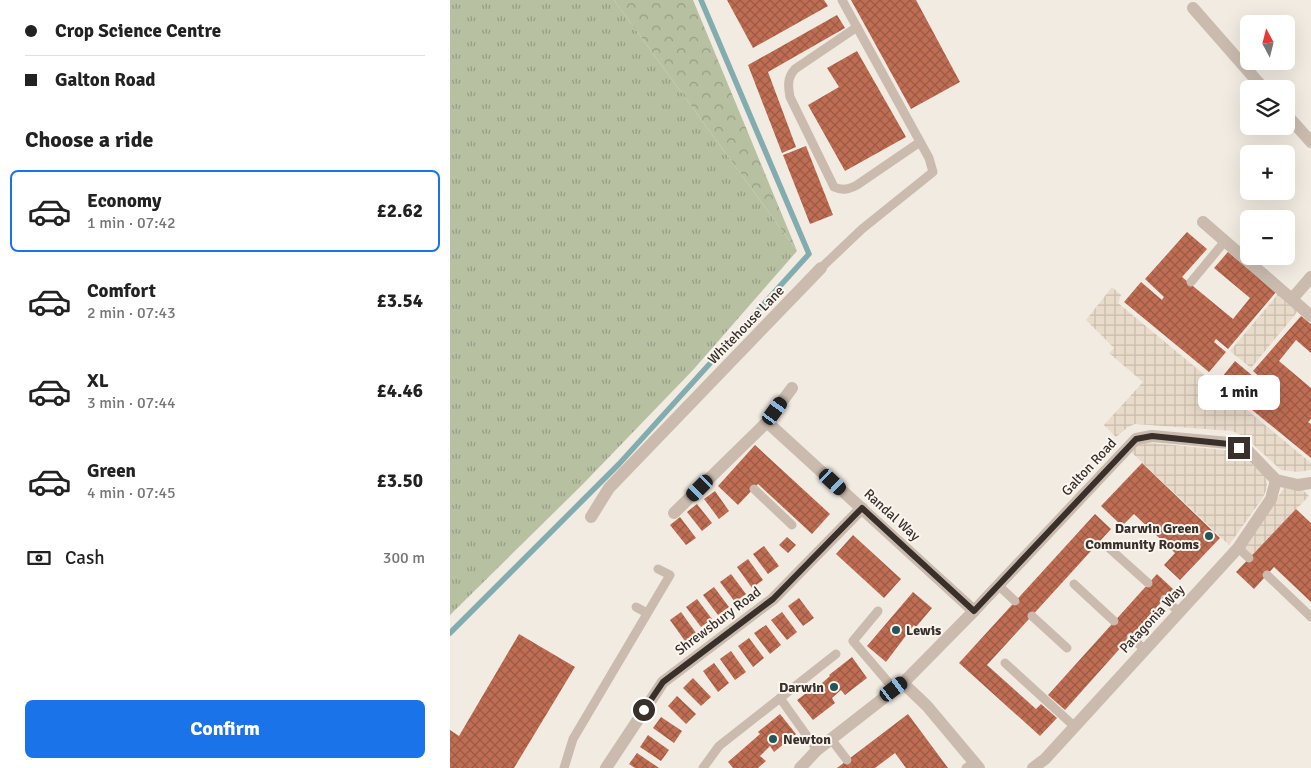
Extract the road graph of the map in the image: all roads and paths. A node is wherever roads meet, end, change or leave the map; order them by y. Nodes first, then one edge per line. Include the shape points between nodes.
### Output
1 (842, 0) edge
2 (1194, 8) dead end
3 (857, 27) junction
4 (1256, 80) edge
5 (1295, 124) edge
6 (920, 142) junction
7 (1311, 142) edge
8 (1203, 222) dead end
9 (1225, 241) junction
10 (821, 268) joint
11 (1311, 277) edge
12 (1191, 282) dead end
13 (1292, 300) junction
14 (1311, 316) edge
15 (792, 388) dead end
16 (767, 422) junction
17 (1276, 480) junction
18 (1311, 484) edge
19 (754, 488) dead end
20 (862, 508) junction
21 (674, 513) dead end
22 (591, 517) dead end
23 (792, 525) dead end
24 (1109, 548) dead end
25 (1238, 548) junction
26 (1249, 558) dead end
27 (658, 569) dead end
28 (1267, 575) dead end
29 (1074, 584) dead end
30 (1148, 584) dead end
31 (998, 585) junction
32 (1164, 599) dead end
33 (1015, 601) dead end
34 (636, 607) dead end
35 (878, 611) dead end
36 (974, 611) junction
37 (1179, 612) junction
38 (647, 613) junction
39 (1032, 616) dead end
40 (1311, 618) edge
41 (1114, 621) dead end
42 (1131, 637) dead end
43 (1066, 648) dead end
44 (1144, 649) junction
45 (836, 654) dead end
46 (1005, 663) dead end
47 (898, 686) junction
48 (780, 698) junction
49 (1074, 726) junction
50 (831, 739) junction
51 (817, 750) junction
52 (847, 760) dead end
53 (973, 766) edge
54 (706, 767) edge
55 (564, 768) edge
56 (606, 768) edge
57 (800, 768) edge
58 (1032, 768) edge

1 - 3 lane
2 - 4 street
3 - 6 lane
3 - 6 lane via 795,69 788,80 790,97 834,187 840,190 857,185
5 - 7 street
6 - 10 lane, Whitehouse Lane via 933,172 862,229
8 - 9 street
9 - 12 lane
9 - 13 street
10 - 22 street, Whitehouse Lane via 609,488
11 - 13 street
13 - 14 street
15 - 16 street
16 - 20 street, Randal Way
16 - 21 street via 730,466
17 - 18 street via 1298,486
17 - 25 street, Patagonia Way via 1271,499
17 - 31 street, Galton Road via 1248,452 1229,444 1152,436 1136,439
19 - 23 lane
20 - 36 street, Randal Way
20 - 56 street, Shrewsbury Road via 773,599 663,682
24 - 30 lane
25 - 26 lane
25 - 37 street, Patagonia Way
27 - 38 lane via 670,575
28 - 40 lane
29 - 41 lane
31 - 33 lane
31 - 36 street, Galton Road
32 - 37 lane
34 - 38 lane
35 - 47 lane via 853,641
36 - 47 street, Galton Road
37 - 44 street, Patagonia Way
38 - 55 lane via 573,738
39 - 43 lane
42 - 44 lane
44 - 49 street, Patagonia Way
45 - 48 lane
46 - 49 lane
47 - 50 street, Galton Road
47 - 53 street via 927,706
48 - 51 lane
48 - 54 lane via 719,746
49 - 58 street, Patagonia Way via 1045,759
50 - 51 street, Galton Road
50 - 52 lane
51 - 57 street, Galton Road

